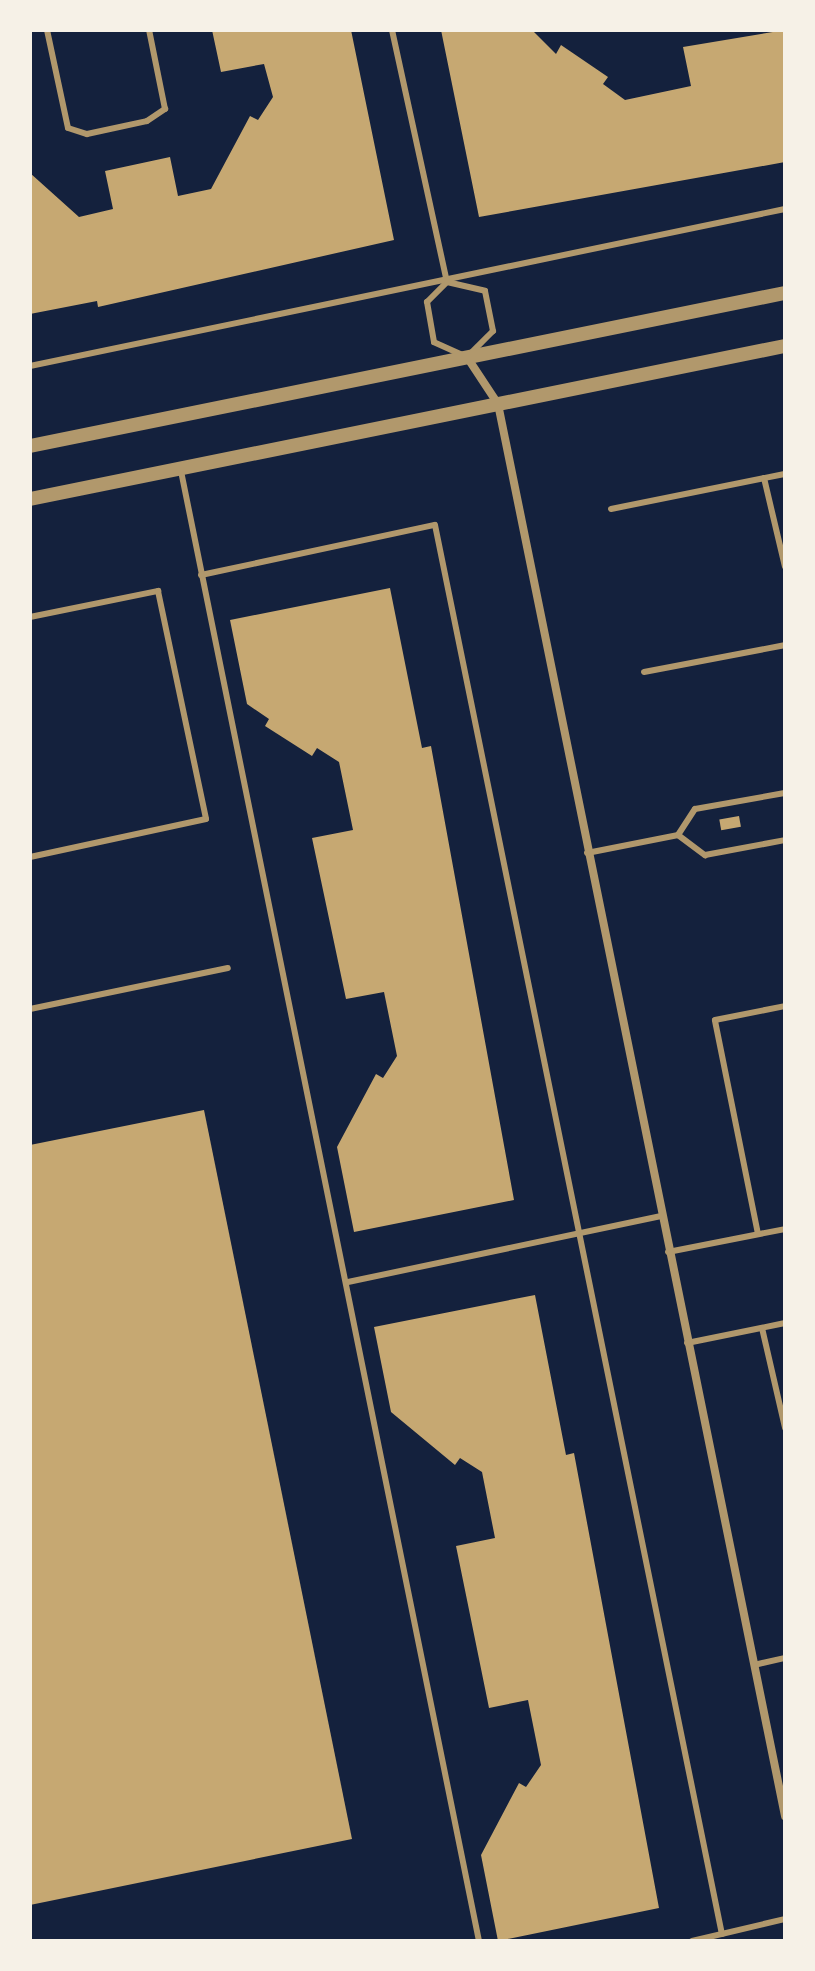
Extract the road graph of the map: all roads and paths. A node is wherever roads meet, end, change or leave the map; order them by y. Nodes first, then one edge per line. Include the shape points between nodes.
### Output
1 (47, 30) edge
2 (149, 30) edge
3 (392, 30) edge
4 (785, 209) edge
5 (447, 282) junction
6 (785, 293) edge
7 (785, 346) edge
8 (467, 357) junction
9 (30, 366) edge
10 (498, 404) junction
11 (30, 446) edge
12 (180, 469) junction
13 (785, 474) edge
14 (764, 478) junction
15 (30, 499) edge
16 (611, 509) dead end
17 (785, 567) edge
18 (201, 575) junction
19 (30, 617) edge
20 (785, 645) edge
21 (644, 672) dead end
22 (785, 793) edge
23 (678, 835) junction
24 (785, 840) edge
25 (587, 853) junction
26 (30, 857) edge
27 (228, 968) dead end
28 (785, 1006) edge
29 (30, 1009) edge
30 (661, 1216) junction
31 (785, 1229) edge
32 (758, 1234) junction
33 (580, 1235) junction
34 (668, 1252) junction
35 (348, 1282) junction
36 (785, 1323) edge
37 (762, 1328) junction
38 (687, 1343) junction
39 (785, 1428) edge
40 (785, 1658) edge
41 (754, 1665) junction
42 (785, 1760) edge
43 (774, 1762) junction
44 (785, 1816) edge
45 (785, 1919) edge
46 (722, 1934) junction
47 (479, 1941) edge
48 (692, 1941) edge

1 - 2 lane via 68,128 87,134 147,121 165,109
3 - 5 lane
4 - 5 lane
5 - 8 lane via 427,302 434,342
5 - 8 lane via 485,291 493,331
5 - 9 lane
6 - 8 street
7 - 10 street
8 - 10 street
8 - 11 street
10 - 12 street
10 - 25 street
12 - 15 street
12 - 18 lane
13 - 14 lane
14 - 16 lane
14 - 17 lane
18 - 33 lane via 435,525
18 - 35 lane
19 - 26 lane via 158,591 206,819
20 - 21 lane
22 - 23 lane via 695,809
23 - 24 lane via 705,855
23 - 25 lane
25 - 30 street
27 - 29 lane
28 - 32 lane via 715,1020
30 - 33 lane
30 - 34 street
31 - 32 lane
32 - 34 lane
33 - 35 lane
33 - 46 lane
34 - 38 street
35 - 47 lane
36 - 37 lane
37 - 38 lane
37 - 39 lane
38 - 41 street
40 - 41 lane
41 - 43 street
42 - 43 lane
43 - 44 street
45 - 46 lane
46 - 48 lane

